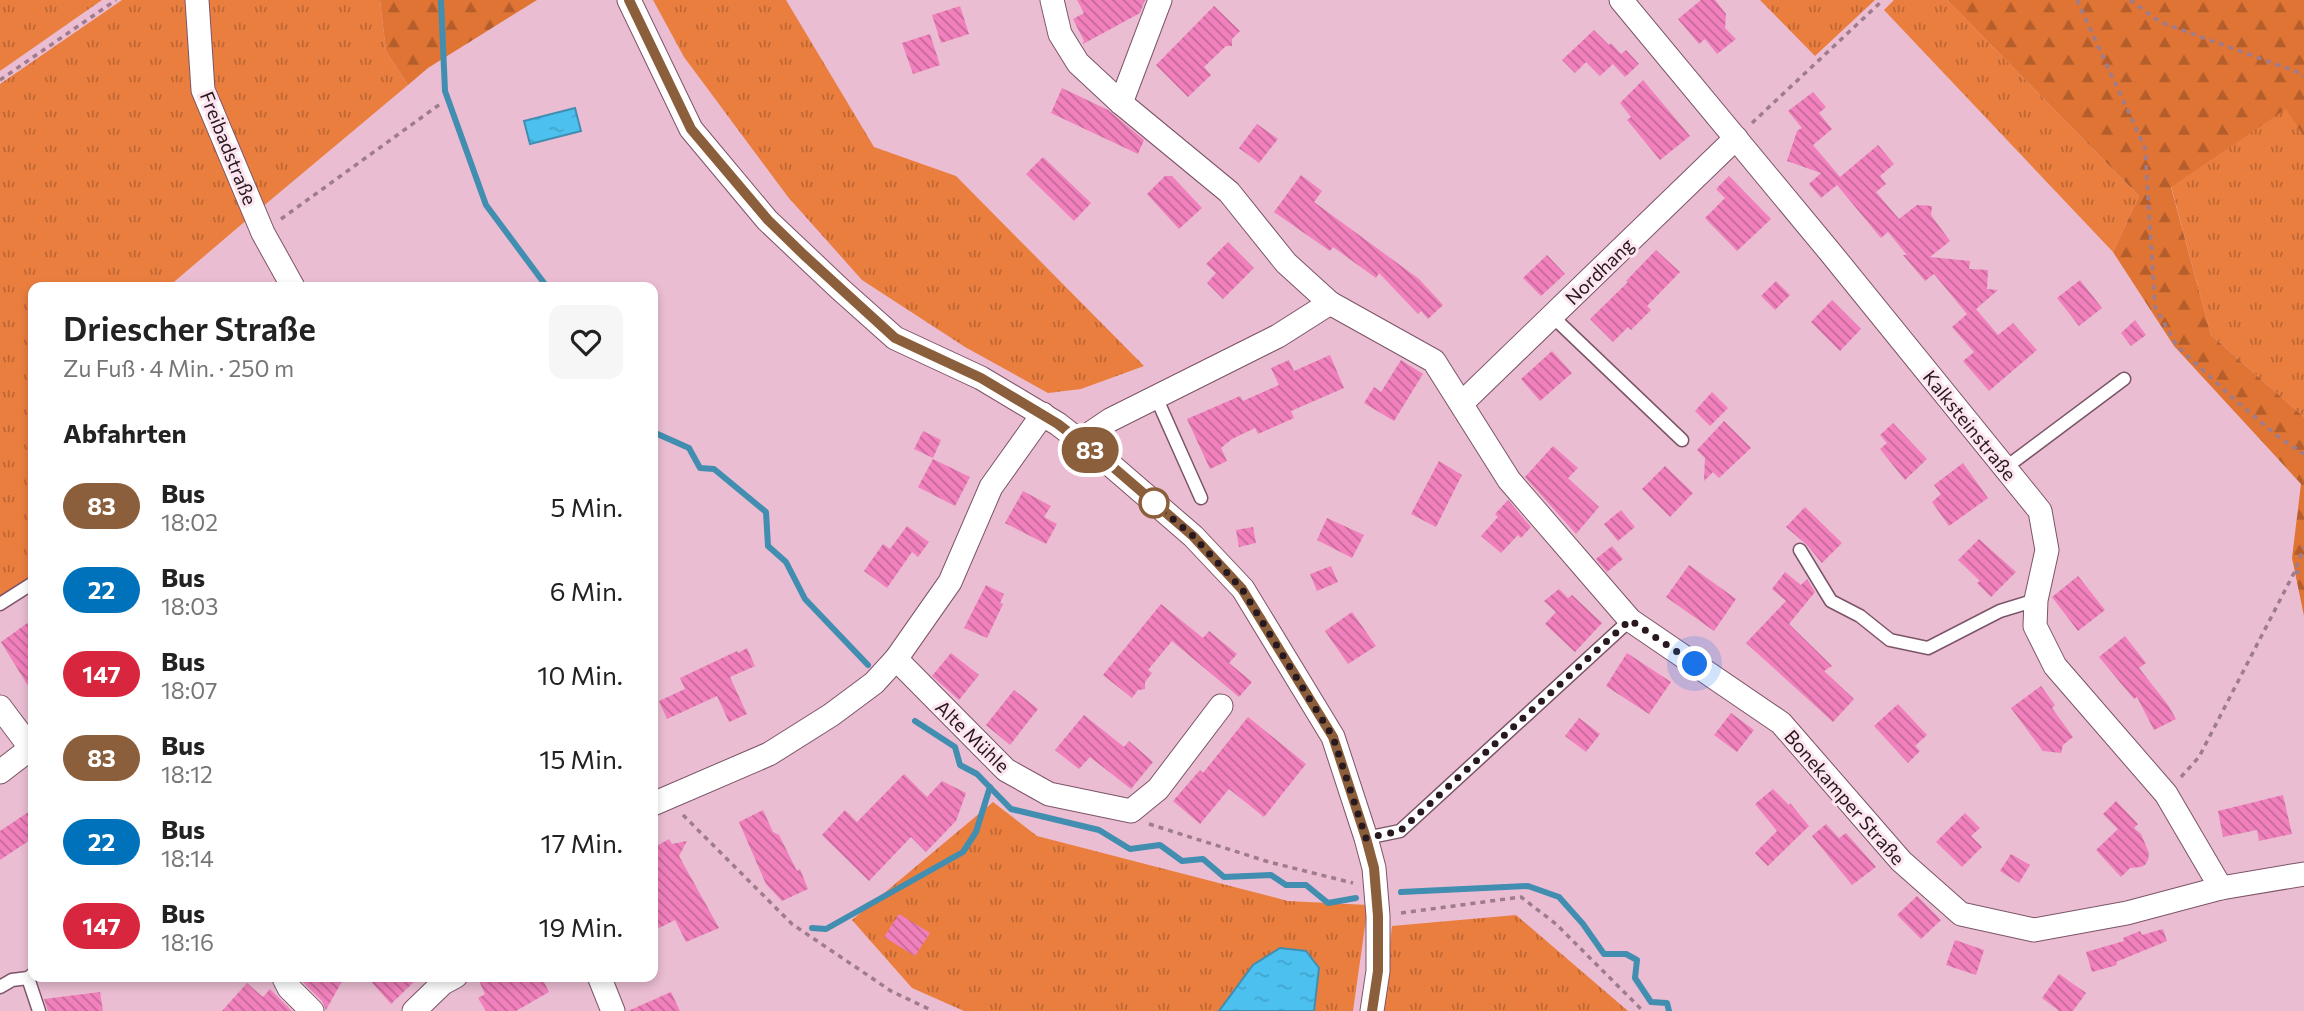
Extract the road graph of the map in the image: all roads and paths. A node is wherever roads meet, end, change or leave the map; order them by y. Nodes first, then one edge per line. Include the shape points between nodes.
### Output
1 (116, 0) edge
2 (197, 0) edge
3 (629, 0) edge
4 (1052, 0) edge
5 (1160, 0) edge
6 (1621, 0) edge
7 (1882, 0) edge
8 (2077, 0) edge
9 (2130, 0) edge
10 (2304, 76) edge
11 (0, 80) edge
12 (443, 102) dead end
13 (1121, 103) junction
14 (1736, 138) junction
15 (263, 233) junction
16 (290, 282) edge
17 (1330, 303) junction
18 (1552, 316) junction
19 (2124, 379) dead end
20 (1156, 397) junction
21 (1462, 404) junction
22 (1043, 414) junction
23 (1682, 440) dead end
24 (1079, 441) junction
25 (2304, 454) edge
26 (2005, 468) junction
27 (1201, 498) dead end
28 (2304, 547) edge
29 (1800, 550) dead end
30 (2295, 570) junction
31 (2304, 575) edge
32 (28, 586) edge
33 (2036, 600) junction
34 (0, 604) edge
35 (1630, 620) junction
36 (896, 659) junction
37 (1221, 706) dead end
38 (0, 708) edge
39 (28, 745) edge
40 (28, 753) edge
41 (0, 772) edge
42 (2166, 794) junction
43 (660, 802) edge
44 (1130, 811) junction
45 (1366, 838) junction
46 (2304, 874) edge
47 (1375, 883) junction
48 (2221, 888) junction
49 (1378, 916) junction
50 (28, 977) edge
51 (32, 982) edge
52 (286, 982) edge
53 (445, 982) edge
54 (601, 982) edge
55 (0, 987) edge
56 (38, 1011) edge
57 (312, 1011) edge
58 (414, 1011) edge
59 (613, 1011) edge
60 (933, 1011) edge
61 (1372, 1011) edge
62 (1643, 1011) edge

1 - 11 path
2 - 15 street, Freibadstraße via 203,90
3 - 22 street via 691,129 768,220 895,338 981,378
4 - 13 street, Bonekamper Straße via 1060,34 1078,63
5 - 13 street
6 - 14 street, Kalksteinstraße
7 - 14 path
8 - 25 path via 2145,148 2155,307 2177,346 2236,401
9 - 10 path via 2160,22
12 - 15 path
13 - 17 street, Bonekamper Straße via 1229,192 1286,263
14 - 18 street, Nordhang
14 - 26 street, Kalksteinstraße
15 - 16 street, Freibadstraße
17 - 20 street via 1279,336
17 - 21 street, Bonekamper Straße via 1434,361
18 - 21 street, Nordhang
18 - 23 lane
19 - 26 lane
20 - 24 street
20 - 27 lane
21 - 35 street, Bonekamper Straße via 1509,480
22 - 24 street
22 - 36 street via 991,487 950,582
24 - 45 street via 1193,536 1242,589 1333,737
26 - 33 street, Kalksteinstraße via 2040,511 2047,550
28 - 30 path
29 - 33 lane via 1832,600 1890,640 1928,648 2000,611
30 - 31 path
30 - 42 path via 2199,757
32 - 34 lane
33 - 42 street, Kalksteinstraße via 2035,626 2055,666
35 - 45 lane via 1400,831
35 - 48 street, Bonekamper Straße via 1781,723 1900,861 1961,914 2034,930 2127,913
36 - 43 street via 842,707 769,754
36 - 44 street, Alte Mühle via 1006,770 1049,794
37 - 44 street via 1158,789
38 - 39 street
40 - 41 street
42 - 48 street, Kalksteinstraße
43 - 60 path via 792,924 891,991
44 - 47 path via 1140,821 1269,862 1352,883
45 - 47 street
46 - 48 street, Bonekamper Straße
47 - 49 street
49 - 61 street
49 - 62 path via 1521,897 1556,924
50 - 55 lane
51 - 56 lane
52 - 57 street
53 - 58 street
54 - 59 street

